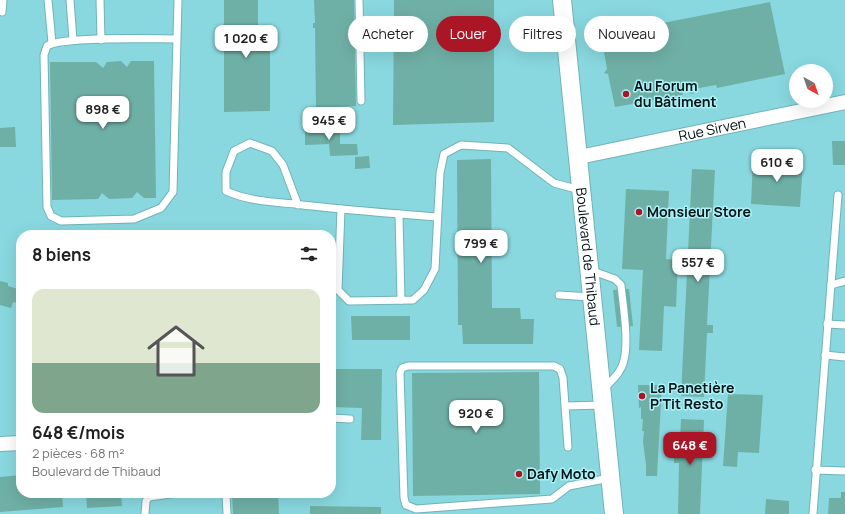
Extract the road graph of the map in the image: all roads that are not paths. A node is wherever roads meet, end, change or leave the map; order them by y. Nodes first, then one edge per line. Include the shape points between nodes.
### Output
1 (3, 0) edge
2 (48, 0) edge
3 (70, 0) edge
4 (100, 0) edge
5 (178, 0) edge
6 (359, 0) edge
7 (562, 0) edge
8 (2, 12) dead end
9 (177, 39) junction
10 (73, 40) junction
11 (101, 40) junction
12 (52, 42) junction
13 (361, 100) dead end
14 (845, 102) edge
15 (579, 157) junction
16 (582, 190) junction
17 (838, 195) dead end
18 (298, 205) junction
19 (341, 209) junction
20 (399, 214) junction
21 (437, 217) junction
22 (590, 270) junction
23 (845, 281) edge
24 (831, 285) junction
25 (559, 295) dead end
26 (592, 297) junction
27 (401, 300) junction
28 (827, 324) junction
29 (845, 325) edge
30 (825, 355) junction
31 (845, 357) edge
32 (602, 398) junction
33 (566, 406) junction
34 (336, 418) edge
35 (350, 419) dead end
36 (16, 443) edge
37 (0, 444) edge
38 (568, 447) dead end
39 (816, 470) junction
40 (845, 471) edge
41 (610, 478) junction
42 (148, 498) edge
43 (226, 498) edge
44 (145, 514) edge
45 (227, 514) edge
46 (614, 514) edge
47 (813, 514) edge

1 - 8 lane
2 - 12 lane
3 - 10 lane
4 - 11 lane
5 - 9 lane
6 - 13 lane
7 - 15 street, Boulevard de Thibaud
9 - 11 lane
9 - 12 lane via 173,192 161,208 134,219 61,221 51,216 47,207 44,55 47,46
10 - 11 lane
10 - 12 lane
14 - 15 street, Rue Sirven
15 - 16 street, Boulevard de Thibaud
16 - 21 lane via 554,183 508,148 461,144 444,154
16 - 22 street, Boulevard de Thibaud
17 - 24 lane
18 - 18 lane via 283,165 272,151 250,143 234,151 226,172 226,191 240,198
18 - 19 lane
19 - 20 lane
19 - 27 lane via 338,290 349,301
20 - 21 lane
20 - 27 lane
21 - 27 lane via 435,269 424,290 413,300
22 - 26 street, Boulevard de Thibaud
22 - 32 lane via 615,279 621,285 625,332 624,360
23 - 24 lane
24 - 28 lane
25 - 26 lane
26 - 32 street, Boulevard de Thibaud
28 - 29 lane
28 - 30 lane
30 - 31 lane
30 - 39 lane
32 - 33 lane
32 - 41 street, Boulevard de Thibaud
33 - 38 lane
33 - 41 lane via 563,378 560,369 554,366 402,368 400,381 406,505 416,509 552,500 569,486
34 - 35 lane
36 - 37 street
39 - 40 lane
39 - 47 lane
41 - 46 street, Boulevard de Thibaud
42 - 44 lane
43 - 45 lane

